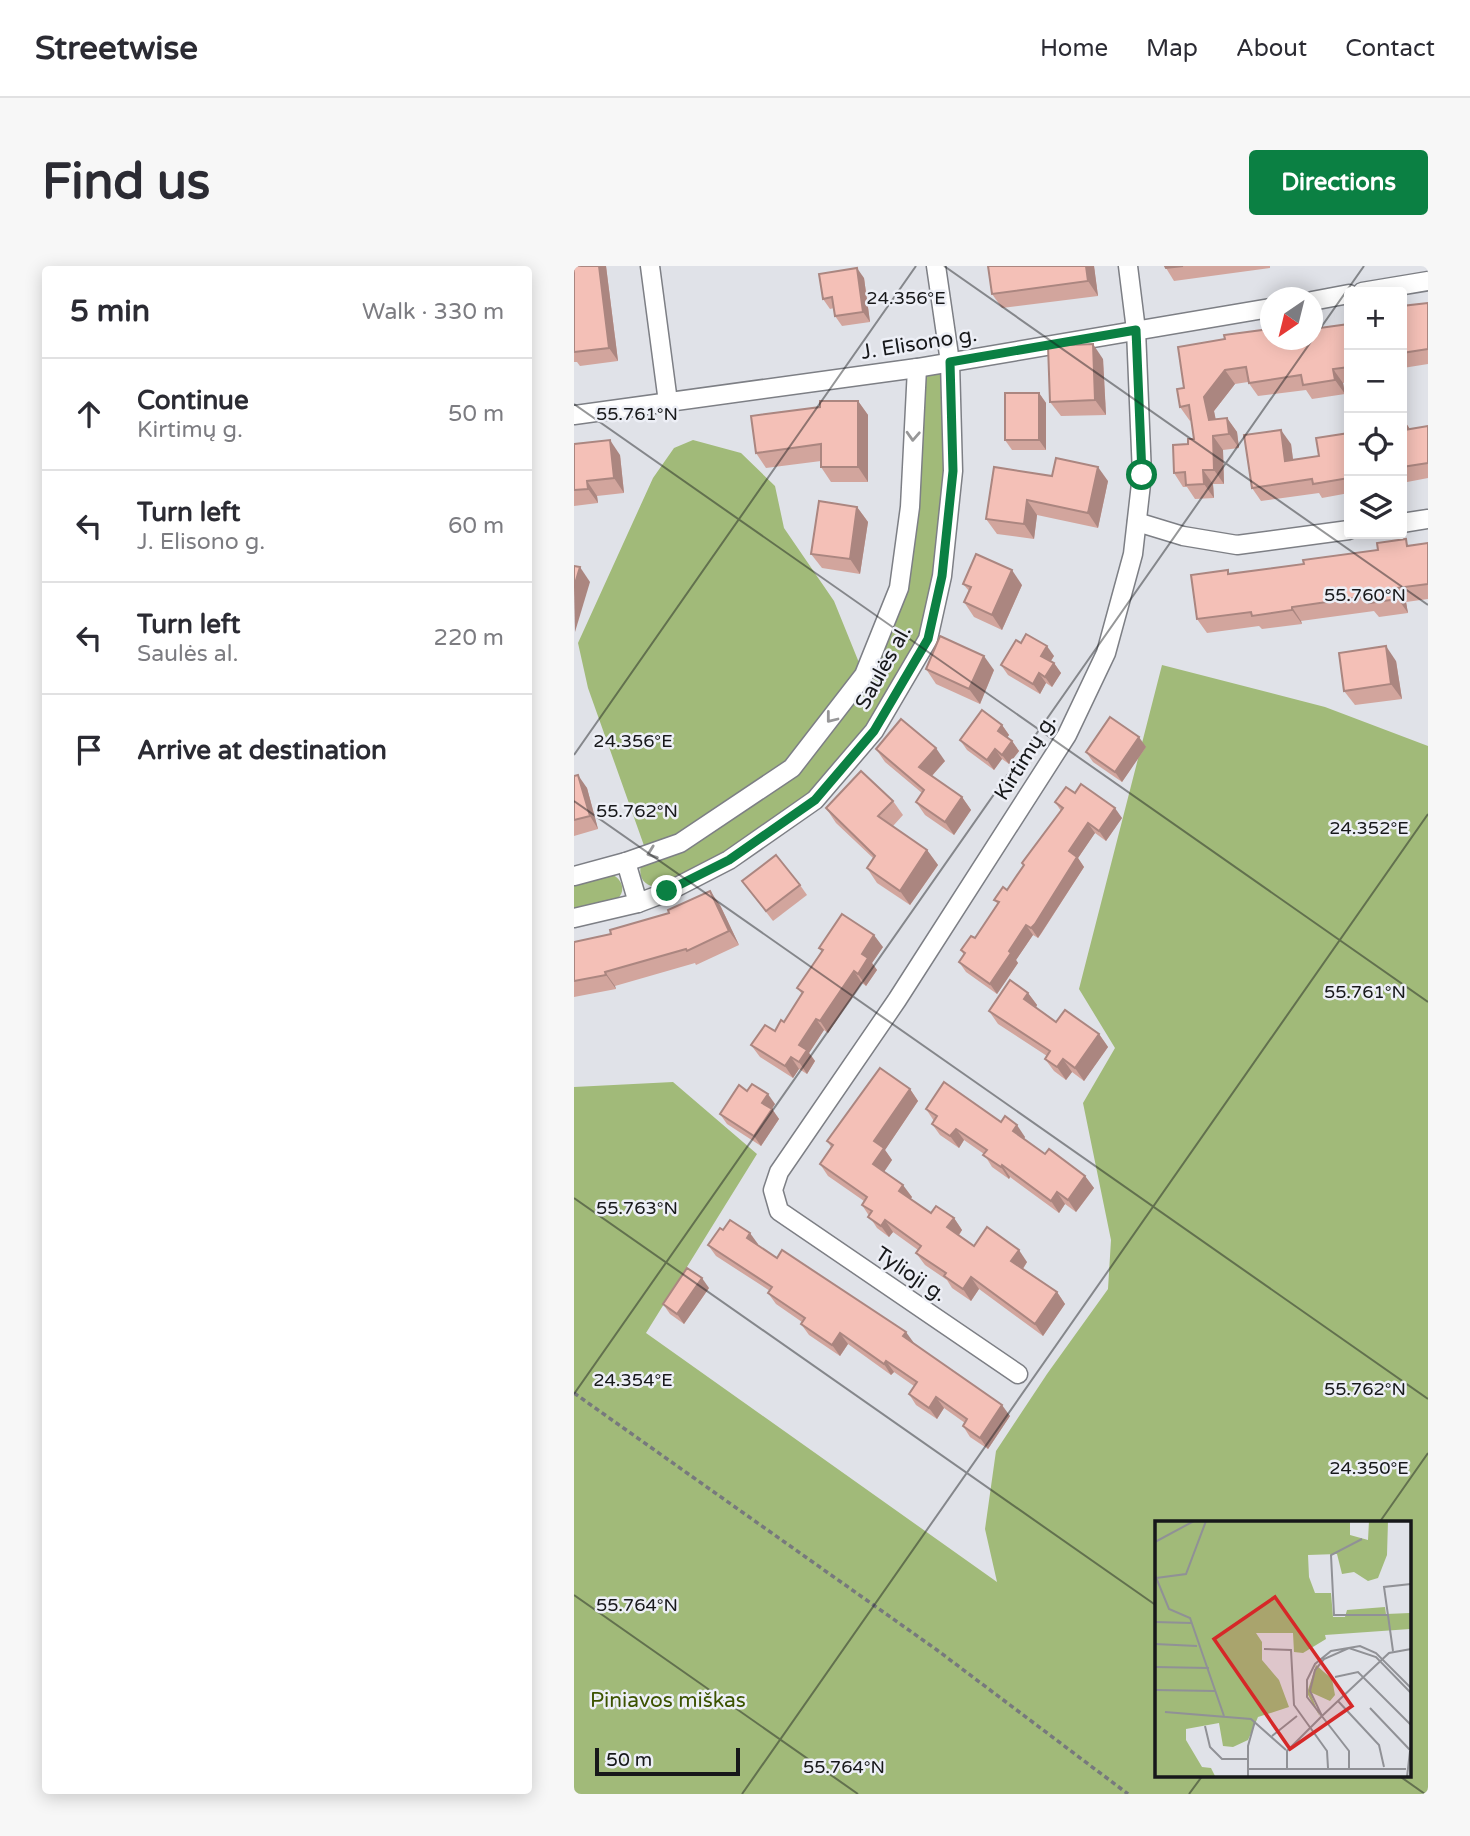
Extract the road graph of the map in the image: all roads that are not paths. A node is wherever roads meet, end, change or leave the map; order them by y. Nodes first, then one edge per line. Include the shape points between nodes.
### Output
1 (650, 266) edge
2 (936, 266) edge
3 (1128, 266) edge
4 (1428, 281) edge
5 (1392, 287) edge
6 (1344, 296) edge
7 (1323, 299) edge
8 (1260, 310) edge
9 (1136, 330) junction
10 (950, 362) junction
11 (916, 368) junction
12 (668, 402) junction
13 (574, 415) edge
14 (1428, 519) edge
15 (1136, 522) junction
16 (1407, 522) edge
17 (1344, 531) edge
18 (626, 862) junction
19 (574, 876) edge
20 (638, 903) junction
21 (574, 918) edge
22 (779, 1211) joint
23 (1018, 1374) dead end

1 - 12 street
2 - 10 street, Saulės al.
3 - 9 street, Kirtimų g.
4 - 5 street
6 - 7 street
8 - 9 street, J. Elisono g.
9 - 10 street, J. Elisono g.
9 - 15 street, Kirtimų g. via 1142,475
10 - 11 street, J. Elisono g.
10 - 20 street, Saulės al. via 953,471 942,576 928,639 874,731 815,800 729,860
11 - 12 street, J. Elisono g.
11 -> 18 street, Saulės al. via 910,507 899,588 864,675 792,768 680,843
12 - 13 street, J. Elisono g.
14 - 16 street
15 - 17 street via 1237,545
15 - 22 street, Kirtimų g. via 1133,554 1106,653 1067,735 897,1000 779,1172 774,1190
18 - 19 street, Saulės al.
18 - 20 street
20 - 21 street, Saulės al.
22 - 23 street, Tylioji g.

